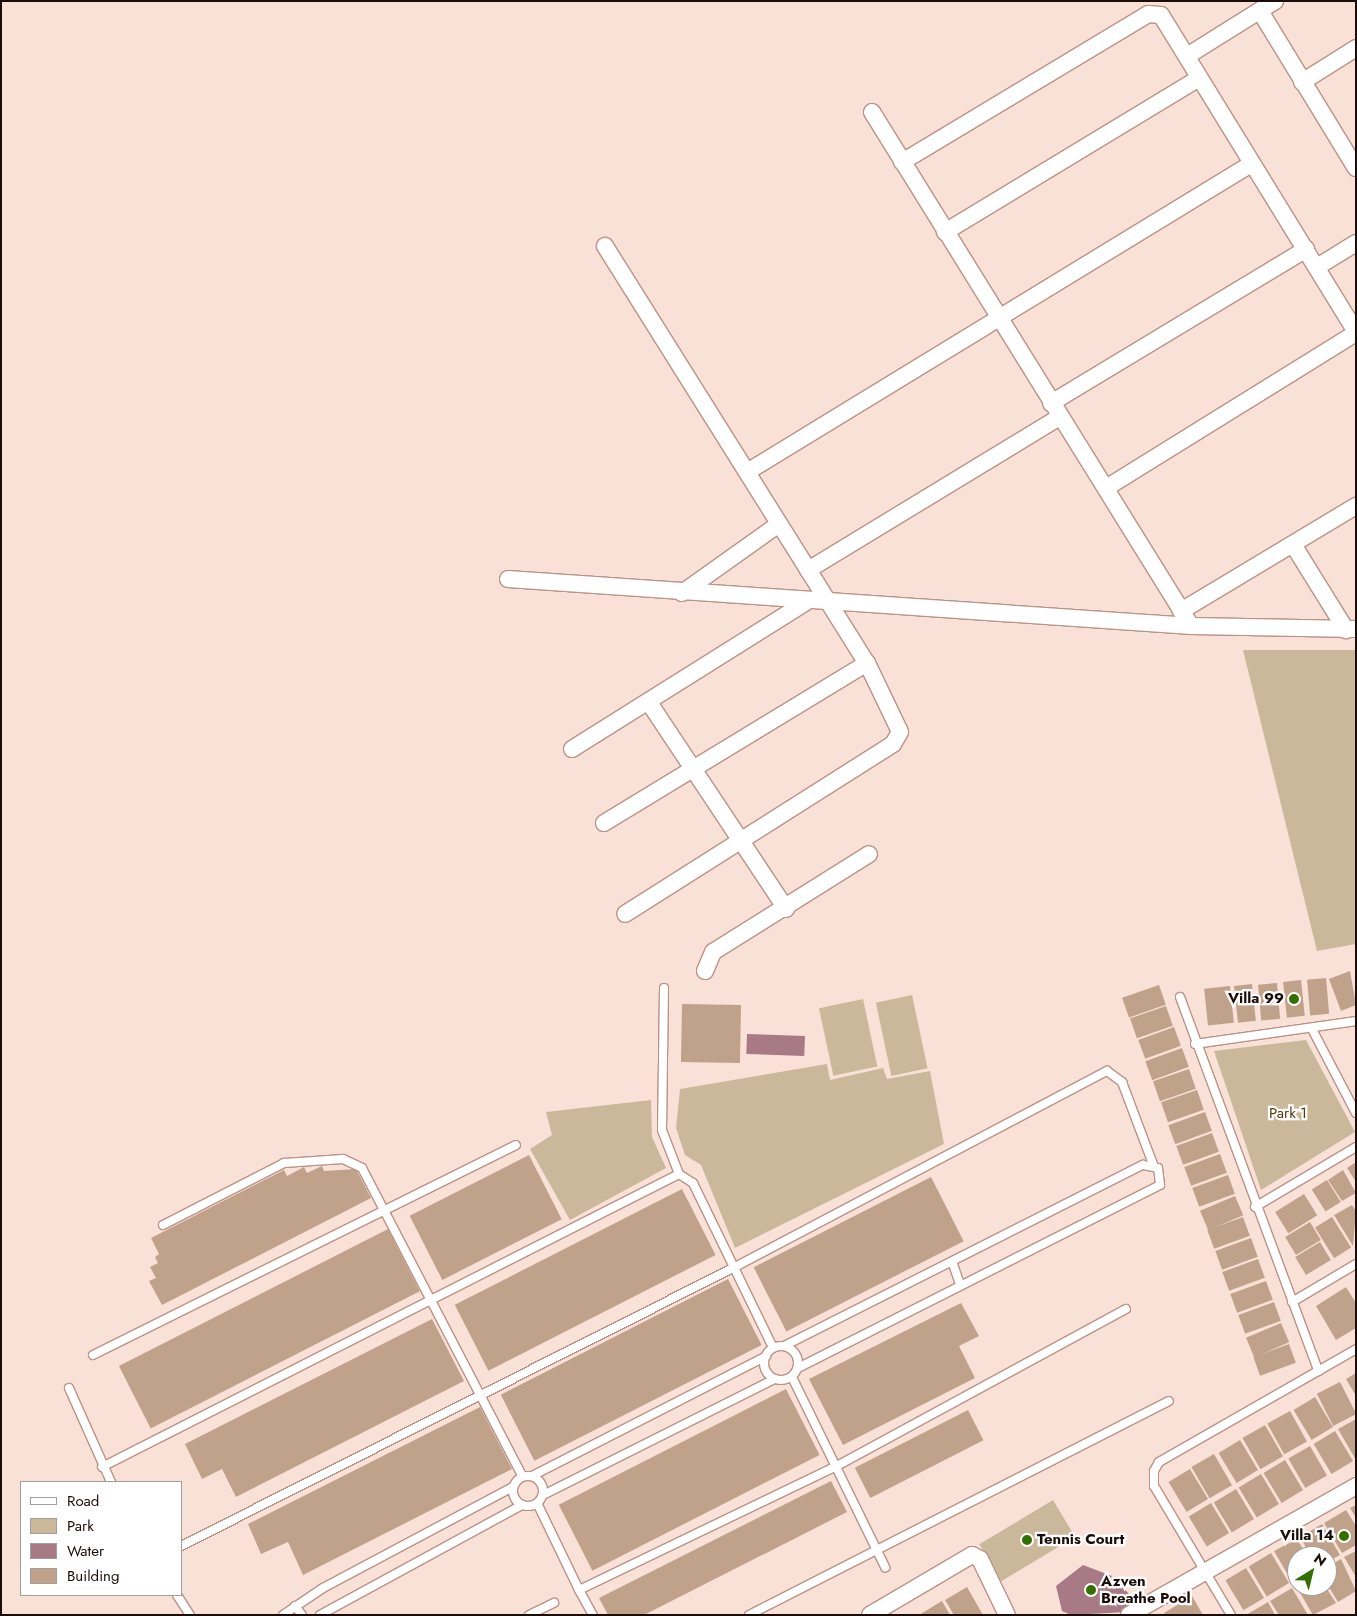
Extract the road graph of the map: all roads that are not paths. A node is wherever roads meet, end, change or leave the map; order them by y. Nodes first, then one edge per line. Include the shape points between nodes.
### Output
1 (1275, 1) edge
2 (1260, 11) junction
3 (1356, 48) edge
4 (1186, 56) junction
5 (1199, 78) junction
6 (1302, 82) junction
7 (872, 112) dead end
8 (1350, 148) edge
9 (902, 162) junction
10 (1251, 164) junction
11 (1356, 168) edge
12 (945, 232) junction
13 (1356, 243) edge
14 (605, 246) dead end
15 (1306, 249) junction
16 (1317, 267) junction
17 (997, 318) junction
18 (1356, 332) edge
19 (1051, 403) junction
20 (1060, 417) junction
21 (746, 472) junction
22 (1106, 488) junction
23 (1356, 506) edge
24 (779, 524) junction
25 (1294, 546) junction
26 (808, 570) junction
27 (508, 579) dead end
28 (682, 593) junction
29 (806, 602) junction
30 (831, 604) junction
31 (1181, 611) junction
32 (1191, 626) junction
33 (1351, 630) edge
34 (867, 663) junction
35 (650, 704) junction
36 (572, 749) dead end
37 (693, 772) junction
38 (604, 823) dead end
39 (739, 840) junction
40 (869, 854) dead end
41 (786, 909) junction
42 (625, 914) dead end
43 (705, 972) dead end
44 (664, 988) dead end
45 (1180, 997) dead end
46 (1356, 1021) edge
47 (1312, 1029) junction
48 (1195, 1044) junction
49 (1356, 1113) edge
50 (516, 1145) dead end
51 (1356, 1147) edge
52 (1153, 1164) junction
53 (679, 1174) junction
54 (1255, 1206) junction
55 (386, 1210) junction
56 (163, 1225) dead end
57 (953, 1264) junction
58 (1356, 1264) edge
59 (733, 1268) junction
60 (960, 1284) junction
61 (433, 1299) junction
62 (1292, 1302) junction
63 (1126, 1309) dead end
64 (784, 1346) junction
65 (773, 1348) junction
66 (1356, 1349) edge
67 (93, 1355) dead end
68 (766, 1356) junction
69 (798, 1368) junction
70 (1318, 1371) junction
71 (792, 1377) junction
72 (775, 1379) junction
73 (70, 1388) dead end
74 (479, 1395) junction
75 (1169, 1401) dead end
76 (102, 1467) junction
77 (835, 1467) junction
78 (522, 1476) junction
79 (532, 1476) junction
80 (110, 1481) edge
81 (1356, 1486) edge
82 (513, 1487) junction
83 (543, 1495) junction
84 (537, 1503) junction
85 (522, 1505) junction
86 (182, 1545) edge
87 (877, 1551) junction
88 (885, 1567) dead end
89 (1207, 1573) junction
90 (580, 1590) junction
91 (178, 1596) edge
92 (554, 1603) dead end
93 (295, 1606) junction
94 (190, 1615) edge
95 (283, 1615) edge
96 (302, 1615) edge
97 (320, 1615) edge
98 (529, 1615) edge
99 (594, 1615) edge
100 (749, 1615) edge
101 (870, 1615) edge
102 (1007, 1615) edge
103 (1129, 1615) edge
104 (1231, 1615) edge

1 - 2 street
2 - 4 street
2 - 6 street
3 - 6 street
4 - 5 street
4 - 9 street via 1164,18 1148,14
5 - 10 street
5 - 12 street
6 - 8 street
7 - 9 street
8 - 11 street
9 - 12 street
10 - 15 street
10 - 17 street
12 - 17 street
13 - 16 street
14 - 21 street
15 - 16 street
15 - 19 street
16 - 18 street
17 - 19 street
17 - 21 street
18 - 22 street
19 - 20 street
20 - 22 street
20 - 26 street
21 - 24 street
22 - 31 street
23 - 25 street
24 - 26 street
24 - 28 street
25 - 31 street
25 - 33 street
26 - 30 street
27 - 28 street
28 - 29 street
29 - 30 street
29 - 35 street
30 - 32 street
30 - 34 street
31 - 32 street
32 - 33 street
34 - 37 street
34 - 39 street via 900,732 896,740
35 - 36 street
35 - 37 street
37 - 38 street
37 - 39 street
39 - 41 street
39 - 42 street
40 - 41 street
41 - 43 street via 713,952
44 - 53 lane via 662,1130
45 - 48 lane
46 - 47 lane
47 - 48 lane
47 - 49 lane
48 - 54 lane
50 - 55 lane
51 - 54 lane
52 - 57 lane via 1143,1164
52 - 59 lane via 1122,1082 1107,1071
52 - 60 lane via 1158,1168 1160,1185
53 - 59 lane via 693,1183
53 - 61 lane
54 - 62 lane
55 - 56 lane via 368,1174 354,1163 304,1158 284,1163
55 - 61 lane
55 - 67 lane
57 - 60 lane
57 - 64 lane
58 - 62 lane
59 - 65 lane
59 - 74 lane
60 - 69 lane
61 - 74 lane
61 - 76 lane
62 - 70 lane
63 - 77 lane
64 - 65 lane
64 - 69 lane via 797,1356
65 - 68 lane
66 - 70 lane
68 - 72 lane via 767,1372
68 - 79 lane
69 - 71 lane
70 - 89 lane via 1156,1467 1154,1486
71 - 72 lane
71 - 77 lane
72 - 83 lane
73 - 76 lane
74 - 78 lane
74 - 86 lane
75 - 87 lane
76 - 80 lane
77 - 87 lane
77 - 90 lane
78 - 79 lane
78 - 82 lane
79 - 83 lane via 540,1481
81 - 89 street
82 - 85 lane via 514,1498
82 - 93 lane
83 - 84 lane
84 - 85 lane
84 - 90 lane
85 - 97 lane
87 - 88 lane
87 - 100 lane
89 - 103 street
89 - 104 lane
90 - 99 lane
91 - 94 lane
92 - 98 lane
93 - 95 lane
93 - 96 lane
101 - 102 street via 972,1555 980,1559

